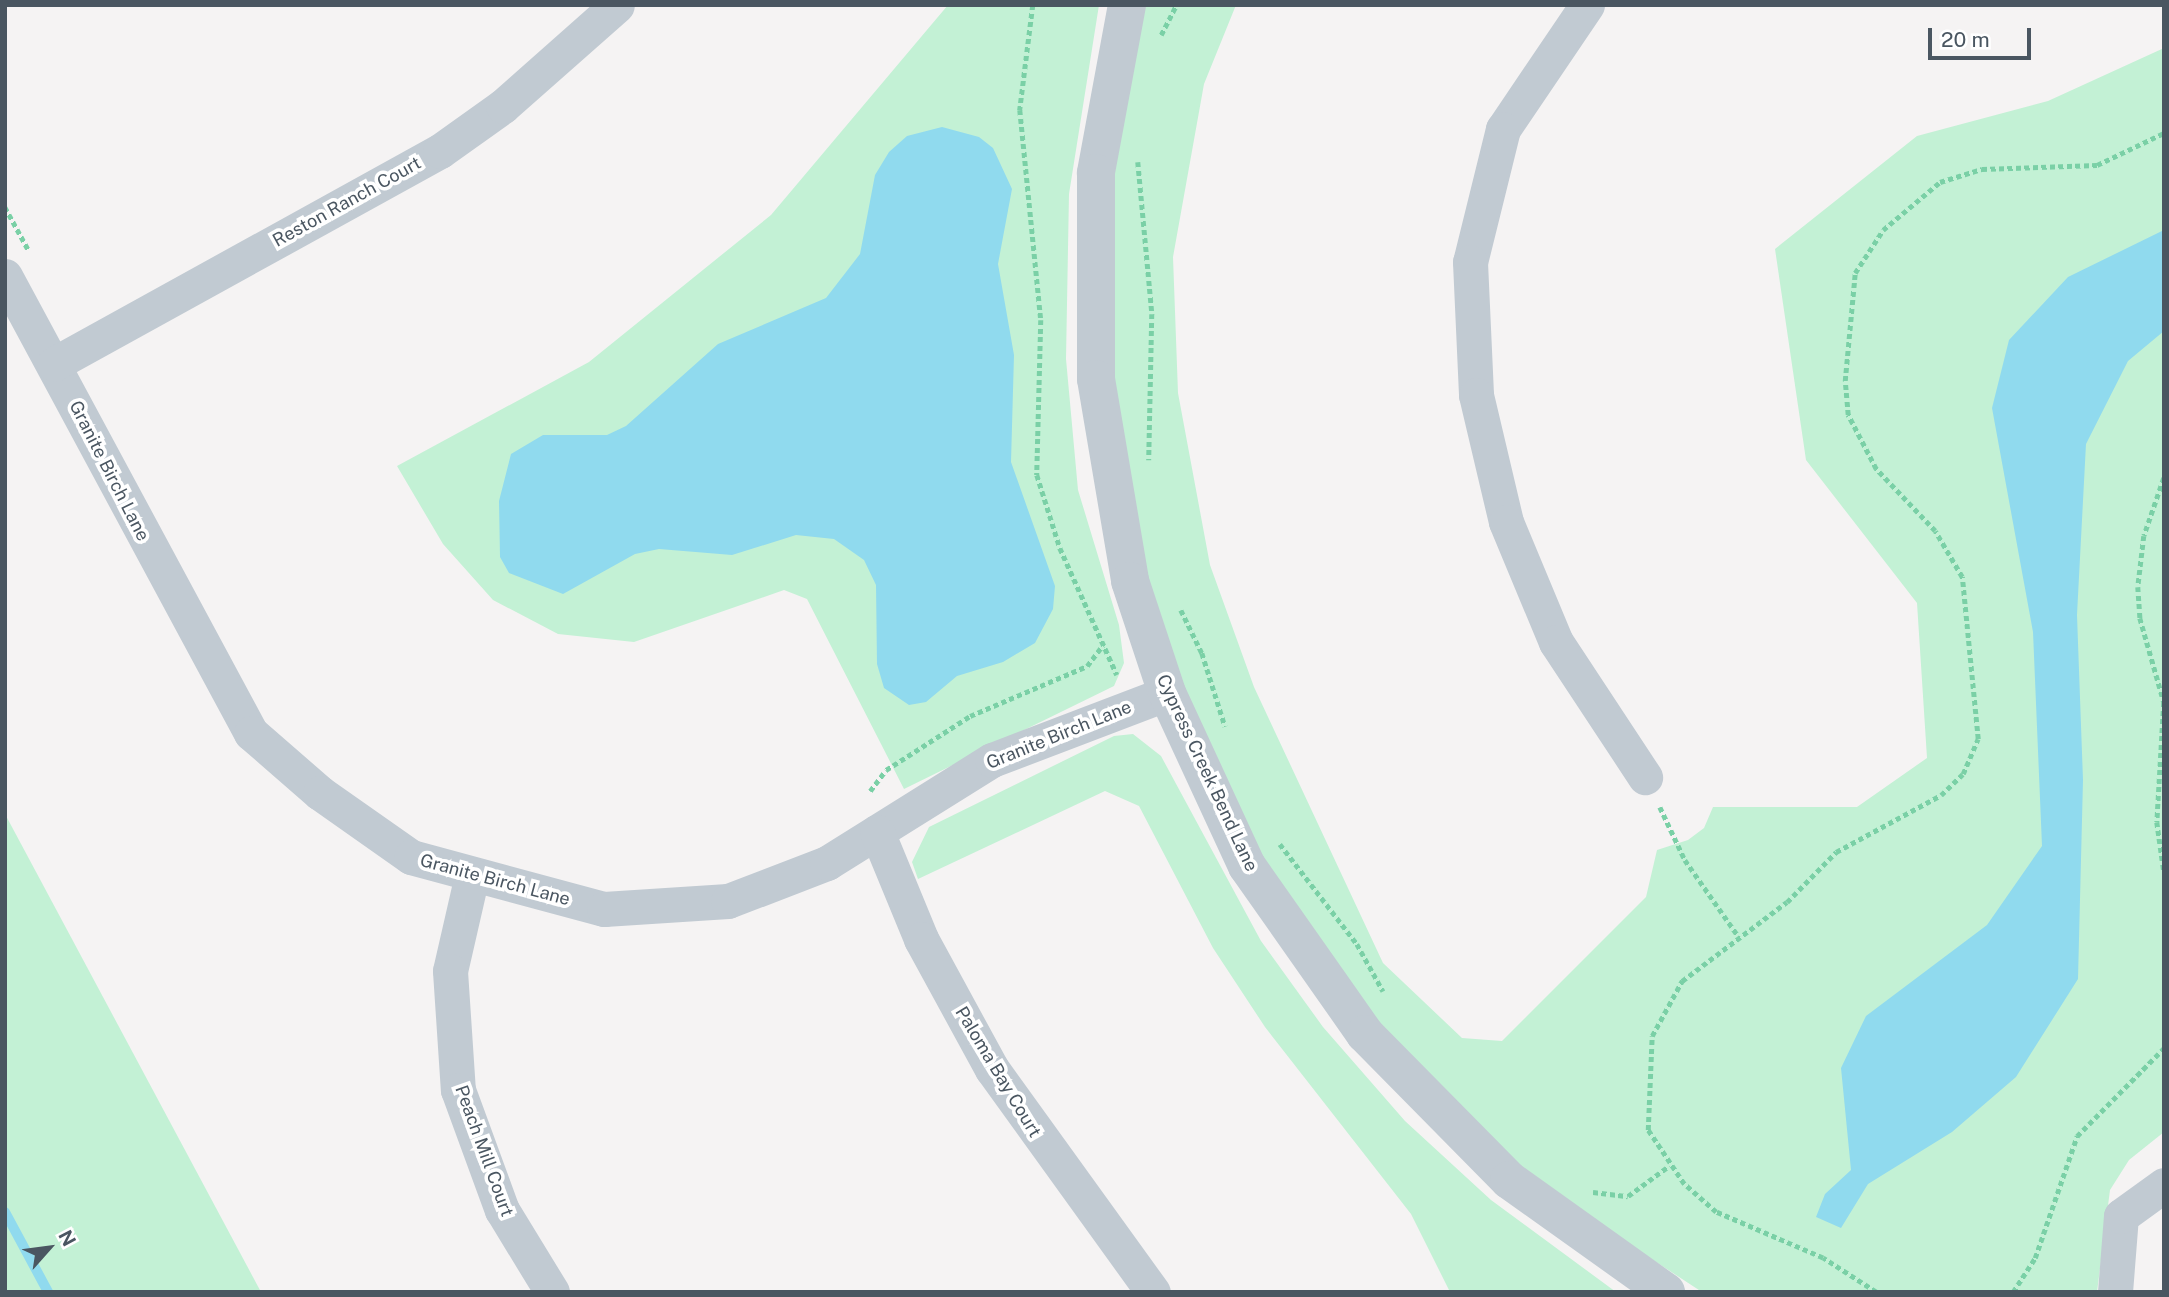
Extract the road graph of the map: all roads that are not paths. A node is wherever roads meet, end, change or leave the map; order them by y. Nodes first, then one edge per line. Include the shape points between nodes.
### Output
1 (617, 5) edge
2 (1127, 5) edge
3 (1587, 5) edge
4 (5, 276) edge
5 (54, 364) junction
6 (1167, 693) junction
7 (1646, 777) road end
8 (877, 832) junction
9 (472, 875) junction
10 (2164, 1185) edge
11 (552, 1292) edge
12 (1153, 1292) edge
13 (1666, 1292) edge
14 (2116, 1292) edge

1 - 5 street, Reston Ranch Court via 521,92 440,151
2 - 6 street, Cypress Creek Bend Lane via 1096,173 1096,379 1130,581
3 - 7 street via 1503,129 1470,262 1476,395 1506,522 1556,642
4 - 5 street, Granite Birch Lane
5 - 9 street, Granite Birch Lane via 251,733 320,793 411,857
6 - 8 street, Granite Birch Lane via 992,760
6 - 13 street, Cypress Creek Bend Lane via 1247,866 1364,1034 1509,1180
8 - 9 street, Granite Birch Lane via 827,863 728,901 604,909
8 - 12 street, Paloma Bay Court via 921,939 992,1069
9 - 11 street, Peach Mill Court via 450,971 458,1090 502,1210
10 - 14 street via 2121,1216

